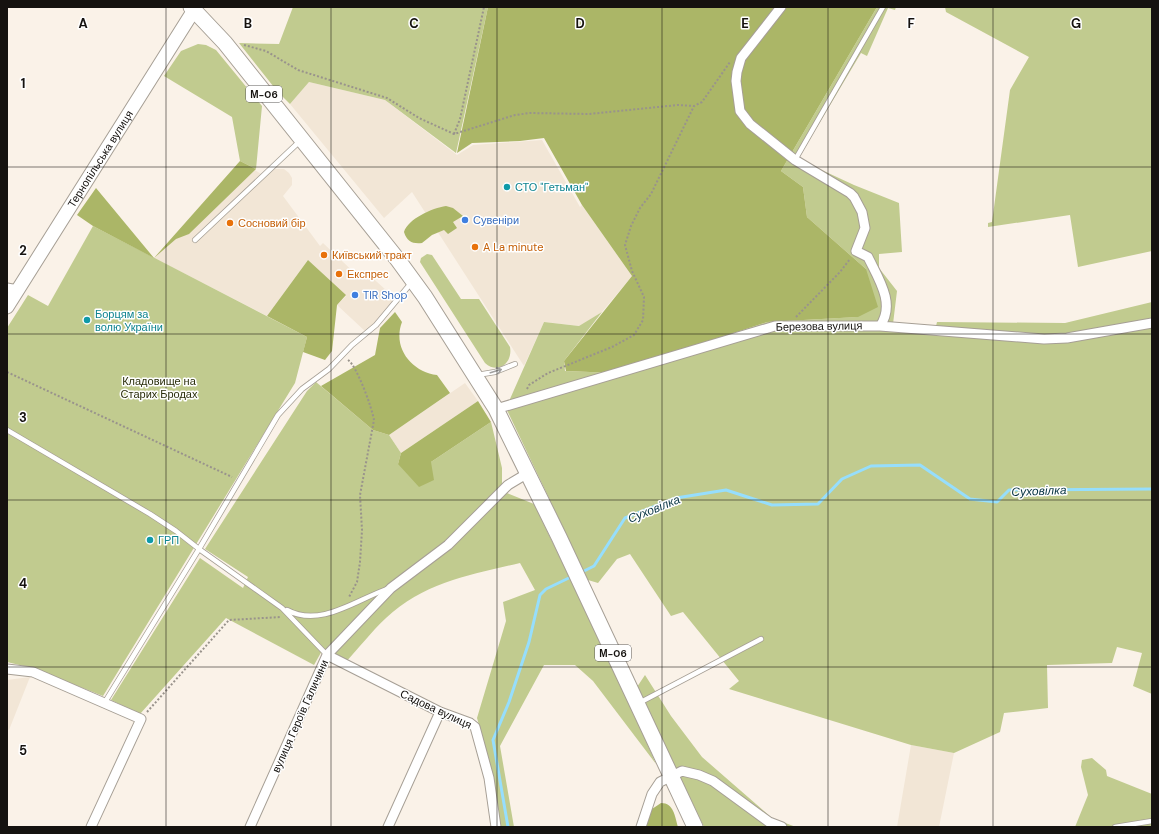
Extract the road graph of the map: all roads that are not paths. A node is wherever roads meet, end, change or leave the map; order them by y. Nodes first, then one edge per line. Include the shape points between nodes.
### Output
1 (781, 7) edge
2 (883, 7) edge
3 (193, 8) edge
4 (301, 140) junction
5 (795, 160) junction
6 (195, 240) dead end
7 (414, 281) junction
8 (12, 289) edge
9 (7, 307) edge
10 (1152, 323) edge
11 (880, 326) junction
12 (515, 364) dead end
13 (476, 375) junction
14 (496, 409) junction
15 (7, 430) edge
16 (528, 473) junction
17 (199, 549) junction
18 (391, 588) junction
19 (282, 608) junction
20 (761, 639) dead end
21 (327, 655) junction
22 (7, 669) edge
23 (105, 702) junction
24 (637, 704) junction
25 (440, 712) junction
26 (671, 776) junction
27 (1152, 821) edge
28 (390, 826) edge
29 (91, 827) edge
30 (250, 827) edge
31 (496, 827) edge
32 (641, 827) edge
33 (695, 827) edge
34 (782, 827) edge
35 (1115, 827) edge

1 - 5 street via 741,58 737,72 737,88 740,111 750,124
2 - 5 lane
3 - 4 highway, М-06 via 225,43
3 - 8 main road, Тернопільська вулиця
4 - 6 lane
4 - 7 highway, М-06
5 - 11 street via 850,193 857,202 865,228 856,251 868,257 887,301 885,319
7 - 13 highway, М-06
7 - 17 lane via 376,325 329,369 302,389 278,415
8 - 9 main road, Тернопільська вулиця
10 - 11 street, Березова вулиця via 1067,338 1044,339
11 - 14 street, Березова вулиця via 775,326
13 -> 12 lane
13 - 14 highway, М-06
14 - 16 highway, М-06
15 - 17 lane via 150,514
16 - 18 street, вулиця Героїв Галичини via 508,485 448,545
16 - 24 highway, М-06
17 - 19 lane
17 - 23 lane
18 - 19 lane via 326,614 295,615
18 - 21 street, вулиця Героїв Галичини
19 - 21 lane
20 - 24 lane
21 - 25 street, Садова вулиця
21 - 30 street, вулиця Героїв Галичини
22 - 23 street via 33,672
23 - 29 street via 141,719
24 - 26 highway, М-06
25 - 28 street
25 - 31 street, Садова вулиця via 470,723 475,728 489,778
26 - 32 street via 660,782 652,794
26 - 33 highway, М-06
26 - 34 street via 682,771 699,774 713,781 769,822
27 - 35 lane

